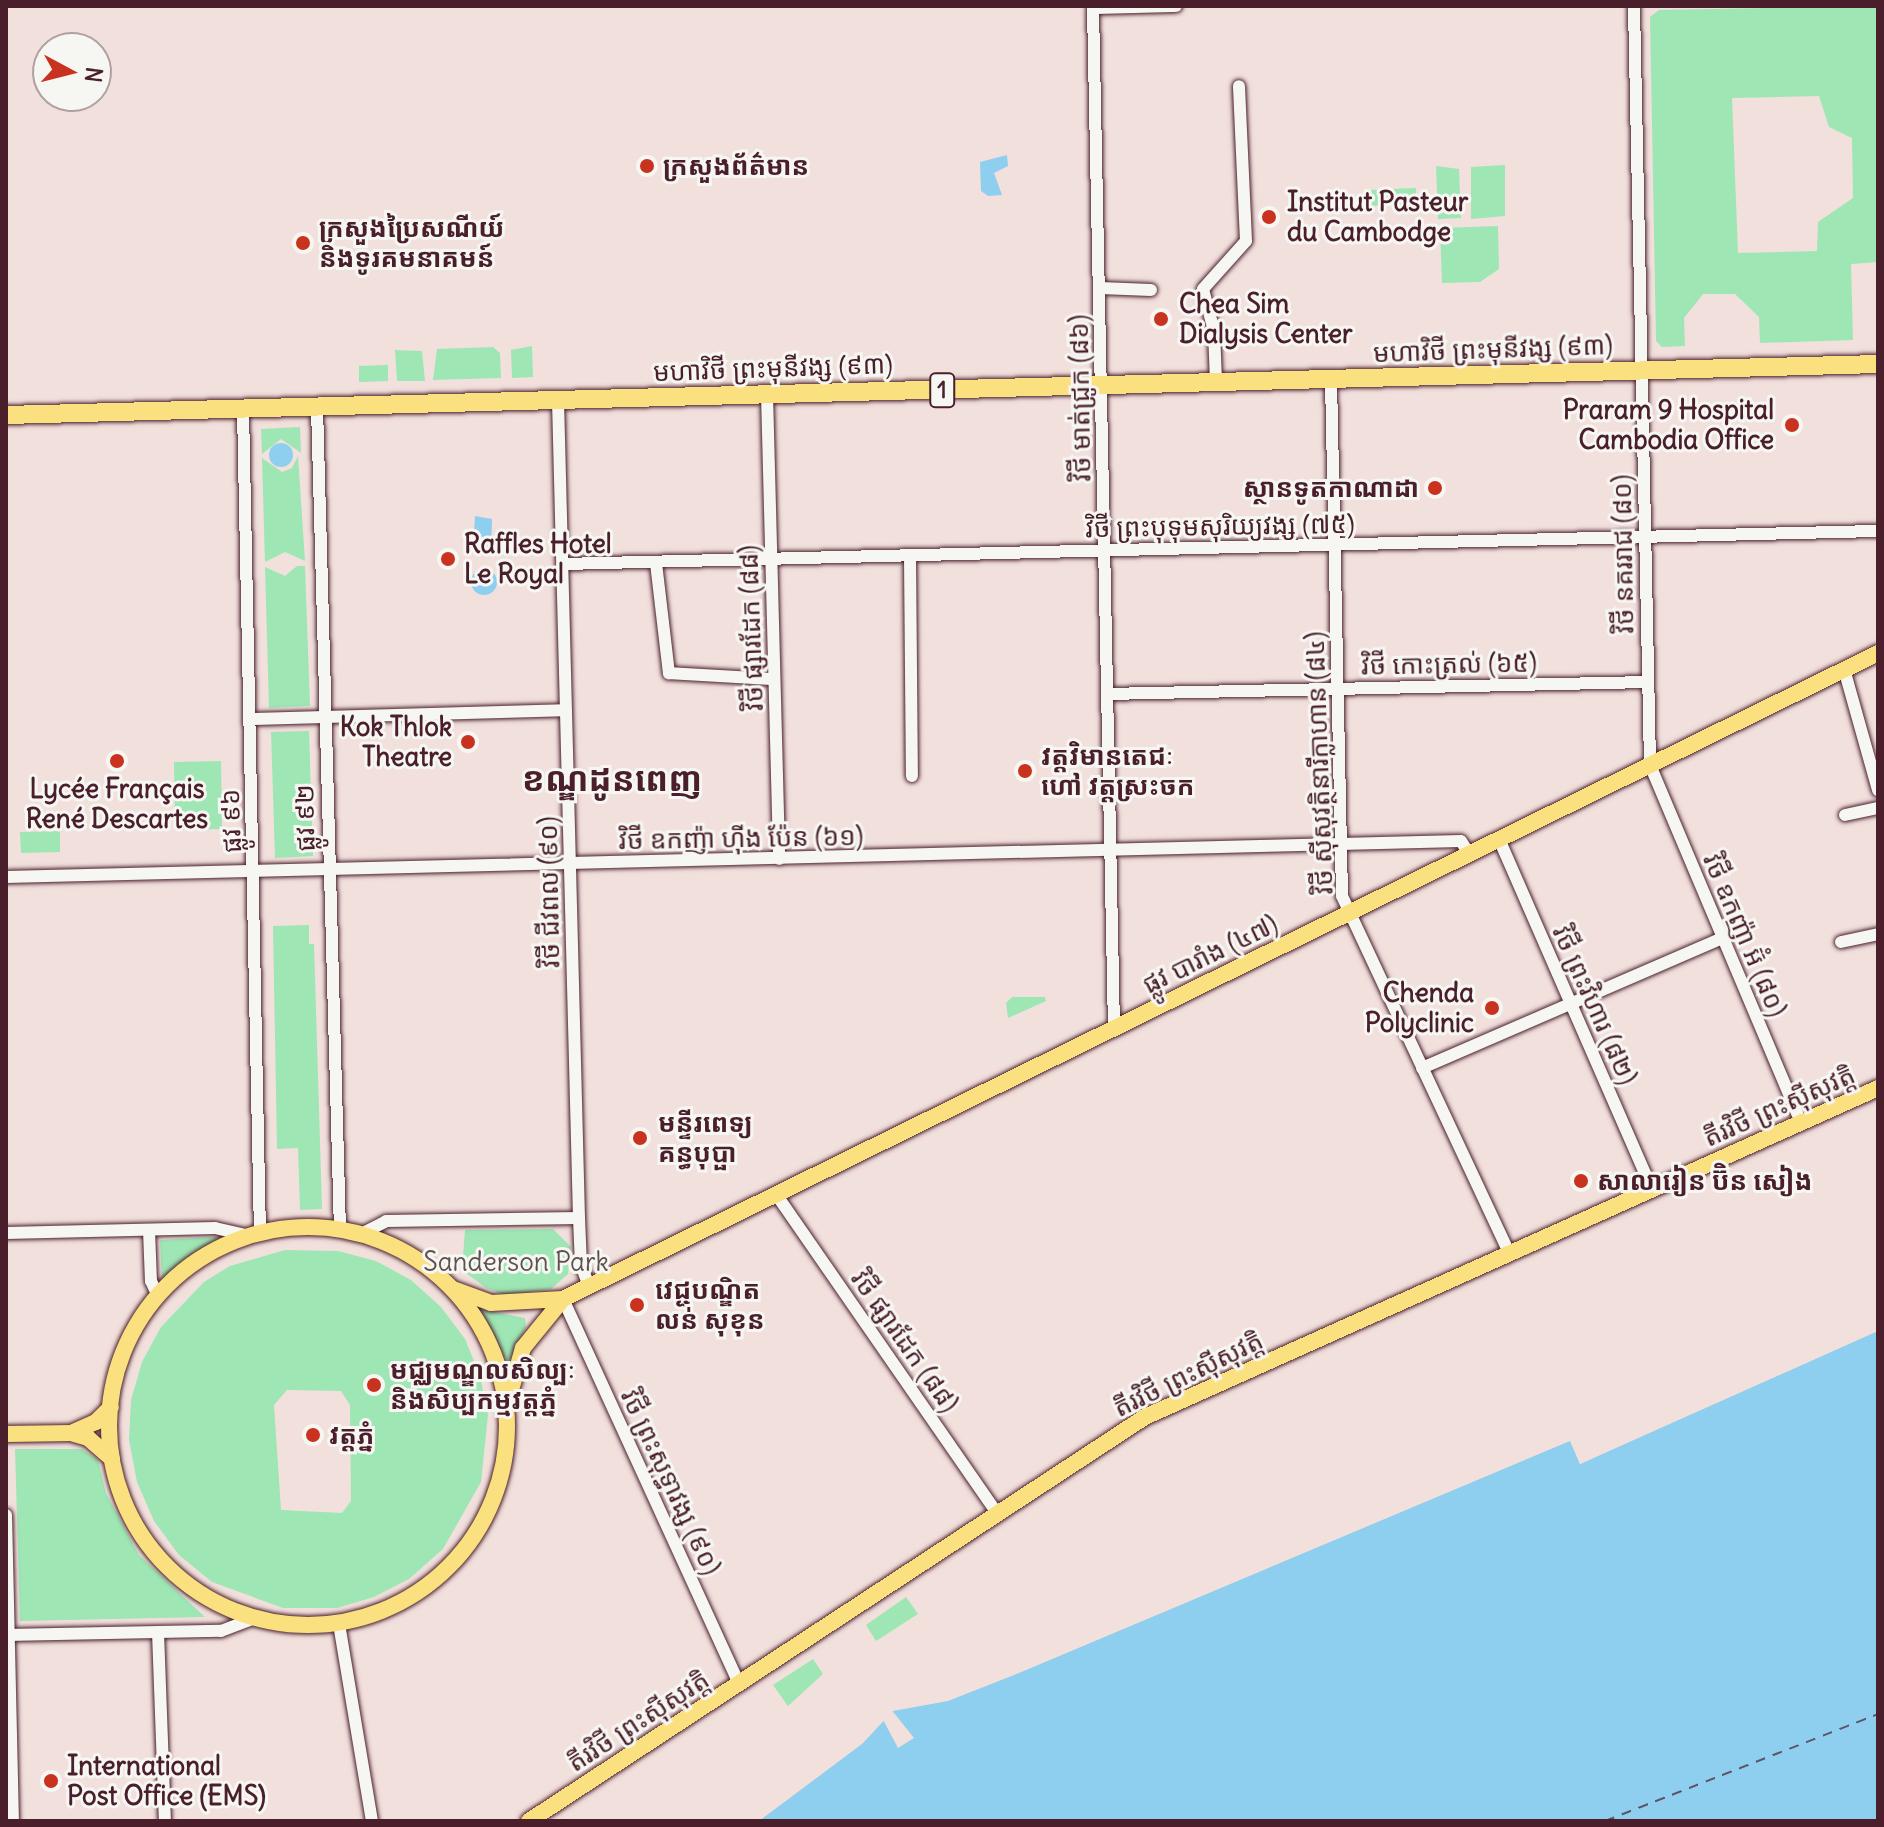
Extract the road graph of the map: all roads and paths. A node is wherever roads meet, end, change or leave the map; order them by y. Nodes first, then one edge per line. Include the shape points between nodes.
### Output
1 (1176, 6) edge
2 (1634, 6) edge
3 (1093, 8) edge
4 (1239, 86) dead end
5 (1100, 288) junction
6 (1151, 290) dead end
7 (1878, 364) edge
8 (1642, 371) junction
9 (1331, 379) junction
10 (1216, 382) junction
11 (1101, 385) junction
12 (767, 394) junction
13 (558, 400) junction
14 (317, 407) junction
15 (243, 409) junction
16 (6, 415) edge
17 (1878, 531) edge
18 (1645, 536) junction
19 (1334, 545) junction
20 (1104, 551) junction
21 (910, 556) junction
22 (771, 560) junction
23 (656, 563) junction
24 (563, 564) junction
25 (1878, 653) edge
26 (1844, 669) junction
27 (774, 679) junction
28 (1647, 682) junction
29 (1337, 688) junction
30 (1107, 694) junction
31 (566, 710) junction
32 (325, 717) junction
33 (251, 719) junction
34 (1650, 765) junction
35 (912, 776) dead end
36 (1878, 790) edge
37 (1878, 808) edge
38 (1845, 815) dead end
39 (1499, 839) junction
40 (1340, 845) junction
41 (1111, 852) junction
42 (1469, 854) junction
43 (779, 859) junction
44 (571, 864) junction
45 (328, 870) junction
46 (255, 871) junction
47 (6, 877) edge
48 (1349, 913) junction
49 (1878, 934) edge
50 (1723, 938) junction
51 (1841, 942) dead end
52 (1570, 1003) junction
53 (1114, 1028) junction
54 (1422, 1068) junction
55 (1878, 1088) edge
56 (1801, 1122) junction
57 (1652, 1189) junction
58 (776, 1194) junction
59 (579, 1218) junction
60 (340, 1229) junction
61 (149, 1230) junction
62 (6, 1233) edge
63 (255, 1234) junction
64 (361, 1234) junction
65 (1509, 1253) junction
66 (589, 1286) junction
67 (453, 1289) junction
68 (158, 1296) junction
69 (563, 1299) junction
70 (111, 1407) junction
71 (507, 1413) junction
72 (71, 1433) junction
73 (6, 1434) edge
74 (112, 1459) junction
75 (997, 1513) junction
76 (6, 1515) edge
77 (252, 1619) junction
78 (339, 1624) junction
79 (158, 1632) junction
80 (7, 1635) edge
81 (739, 1683) junction
82 (13, 1821) edge
83 (165, 1821) edge
84 (372, 1821) edge
85 (529, 1821) edge

1 - 3 street
2 - 8 street, វិថី នគររាជ (៨០)
3 - 5 street, វិថី មាត់ជ្រូក (៨៦)
4 - 10 street via 1246,241 1203,289 1214,331
5 - 6 street
5 - 11 street, វិថី មាត់ជ្រូក (៨៦)
7 - 8 highway, មហាវិថី ព្រះមុនីវង្ស (៩៣) / 1
8 - 9 highway, មហាវិថី ព្រះមុនីវង្ស (៩៣) / 1
8 - 18 street, វិថី នគររាជ (៨០)
9 - 10 highway, មហាវិថី ព្រះមុនីវង្ស (៩៣) / 1
9 - 19 street, វិថី ស៊ីសុវត្ថិនារីក្លាហាន (៨៤)
10 - 11 highway, មហាវិថី ព្រះមុនីវង្ស (៩៣) / 1
11 - 12 highway, មហាវិថី ព្រះមុនីវង្ស (៩៣) / 1
11 - 20 street, វិថី មាត់ជ្រូក (៨៦)
12 - 13 highway, មហាវិថី ព្រះមុនីវង្ស (៩៣) / 1
12 - 22 street, វិថី ផ្សារដែក (៨៨)
13 - 14 highway, មហាវិថី ព្រះមុនីវង្ស (៩៣) / 1
13 - 24 street, វិថី ជីវពល (៩០)
14 - 15 highway, មហាវិថី ព្រះមុនីវង្ស (៩៣) / 1
14 - 32 street, ផ្លូវ ៩២
15 - 16 highway, មហាវិថី ព្រះមុនីវង្ស (៩៣) / 1
15 - 33 street, ផ្លូវ ៩៦
17 - 18 street, វិថី ព្រះបុទុមសុរិយ្យវង្ស (៧៥)
18 - 19 street, វិថី ព្រះបុទុមសុរិយ្យវង្ស (៧៥)
18 - 28 street, វិថី នគររាជ (៨០)
19 - 20 street, វិថី ព្រះបុទុមសុរិយ្យវង្ស (៧៥)
19 - 29 street, វិថី ស៊ីសុវត្ថិនារីក្លាហាន (៨៤)
20 - 21 street, វិថី ព្រះបុទុមសុរិយ្យវង្ស (៧៥)
20 - 30 street, វិថី មាត់ជ្រូក (៨៦)
21 - 22 street, វិថី ព្រះបុទុមសុរិយ្យវង្ស (៧៥)
21 - 35 street
22 - 23 street, វិថី ព្រះបុទុមសុរិយ្យវង្ស (៧៥)
22 - 27 street, វិថី ផ្សារដែក (៨៨)
23 - 24 street, វិថី ព្រះបុទុមសុរិយ្យវង្ស (៧៥)
23 - 27 street via 669,673
24 - 31 street, វិថី ជីវពល (៩០)
25 - 26 main road, ផ្លូវ បារាំង (៤៧)
26 - 34 main road, ផ្លូវ បារាំង (៤៧)
26 - 36 street
27 - 43 street, វិថី ផ្សារដែក (៨៨)
28 - 29 street, វិថី កោះត្រល់ (៦៥)
28 - 34 street, វិថី នគររាជ (៨០)
29 - 30 street, វិថី កោះត្រល់ (៦៥)
29 - 40 street, វិថី ស៊ីសុវត្ថិនារីក្លាហាន (៨៤)
30 - 41 street, វិថី មាត់ជ្រូក (៨៦)
31 - 32 street
31 - 44 street, វិថី ជីវពល (៩០)
32 - 33 street
32 - 45 street, ផ្លូវ ៩២
33 - 46 street, ផ្លូវ ៩៦
34 - 39 main road, ផ្លូវ បារាំង (៤៧)
34 - 50 street, វិថី ឧកញ៉ា អ៊ំ (៨០)
37 - 38 street
39 - 42 main road, ផ្លូវ បារាំង (៤៧)
39 - 52 street, វិថី ព្រះវិហារ (៨២)
40 - 41 street, វិថី ឧកញ៉ា ហ៊ីង ប៉ែន (៦១)
40 - 42 street, វិថី ឧកញ៉ា ហ៊ីង ប៉ែន (៦១) via 1461,841
40 - 48 street, វិថី ស៊ីសុវត្ថិនារីក្លាហាន (៨៤) via 1342,896
41 - 43 street, វិថី ឧកញ៉ា ហ៊ីង ប៉ែន (៦១)
41 - 53 street, វិថី មាត់ជ្រូក (៨៦)
42 - 48 main road, ផ្លូវ បារាំង (៤៧)
43 - 44 street, វិថី ឧកញ៉ា ហ៊ីង ប៉ែន (៦១)
44 - 45 street, វិថី ឧកញ៉ា ហ៊ីង ប៉ែន (៦១)
44 - 59 street, វិថី ជីវពល (៩០)
45 - 46 street, វិថី ឧកញ៉ា ហ៊ីង ប៉ែន (៦១)
45 - 60 street, ផ្លូវ ៩២
46 - 47 street, វិថី ឧកញ៉ា ហ៊ីង ប៉ែន (៦១)
46 - 63 street, ផ្លូវ ៩៦
48 - 53 main road, ផ្លូវ បារាំង (៤៧)
48 - 54 street, វិថី ស៊ីសុវត្ថិនារីក្លាហាន (៨៤)
49 - 51 street
50 - 52 street
50 - 56 street, វិថី ឧកញ៉ា អ៊ំ (៨០)
52 - 54 street
52 - 57 street, វិថី ព្រះវិហារ (៨២)
53 - 58 main road, ផ្លូវ បារាំង (៤៧)
54 - 65 street, វិថី ស៊ីសុវត្ថិនារីក្លាហាន (៨៤)
55 - 56 main road, តីរវិថី ព្រះស៊ីសុវត្តិ
56 - 57 main road, តីរវិថី ព្រះស៊ីសុវត្តិ
57 - 65 main road, តីរវិថី ព្រះស៊ីសុវត្តិ
58 - 66 main road, ផ្លូវ បារាំង (៤៧)
58 - 75 street, វិថី ផ្សារដែក (៨៨)
59 - 64 street via 386,1221
59 - 66 street, វិថី ជីវពល (៩០) via 581,1265
60 - 63 main road
60 - 64 main road
61 - 62 street
61 - 63 street via 215,1228
61 - 68 street via 151,1281
63 - 68 main road via 196,1262
64 - 67 main road via 402,1250
65 - 75 main road, តីរវិថី ព្រះស៊ីសុវត្តិ via 1145,1417
66 - 69 main road, ផ្លូវ បារាំង (៤៧)
67 - 69 main road, ផ្លូវ បារាំង (៤៧) via 491,1303
67 - 71 main road via 491,1346
68 - 70 main road via 132,1335
69 - 71 main road, ផ្លូវ បារាំង (៤៧) via 523,1348
69 - 81 street, វិថី ព្រះសុទ្ធាវង្ស (៩០)
70 - 72 main road via 96,1422
70 - 74 main road
71 - 78 main road via 505,1455 495,1496 467,1547 417,1594 379,1614
72 - 73 main road
72 - 74 main road via 88,1438
74 - 77 main road via 128,1509 163,1563 192,1589
75 - 81 main road, តីរវិថី ព្រះស៊ីសុវត្តិ
76 - 80 street
77 - 78 main road via 303,1627
77 - 79 street via 221,1631
78 - 84 street
79 - 80 street
79 - 83 street
80 - 82 street
81 - 85 main road, តីរវិថី ព្រះស៊ីសុវត្តិ

